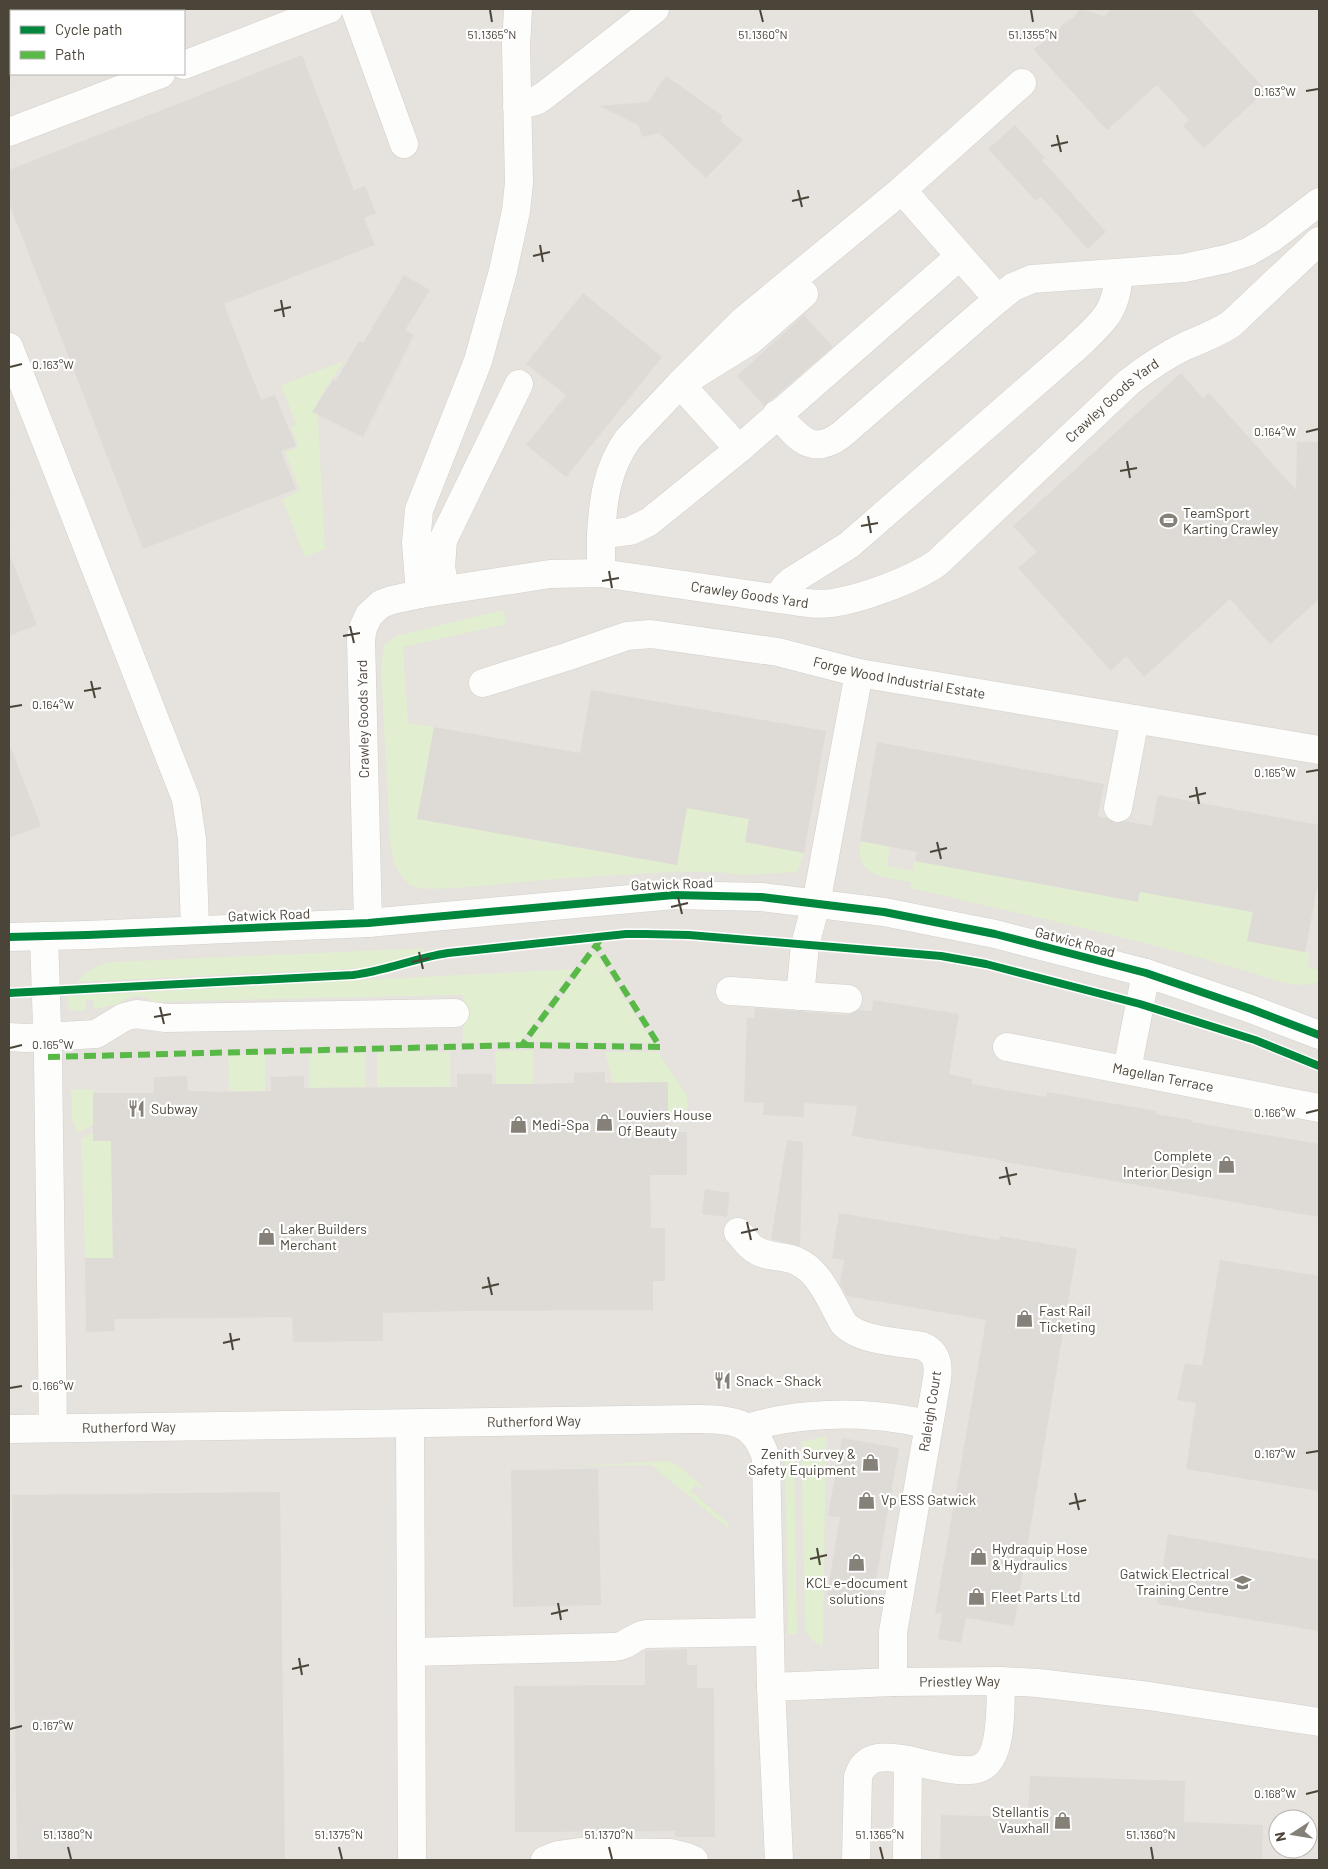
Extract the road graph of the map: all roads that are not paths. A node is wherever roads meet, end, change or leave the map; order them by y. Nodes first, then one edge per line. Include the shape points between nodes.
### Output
1 (328, 9) edge
2 (355, 9) edge
3 (518, 9) edge
4 (655, 9) edge
5 (185, 65) edge
6 (158, 75) edge
7 (1022, 83) dead end
8 (517, 106) junction
9 (9, 132) edge
10 (404, 144) dead end
11 (902, 190) junction
12 (1319, 202) edge
13 (1319, 241) edge
14 (960, 256) junction
15 (1118, 273) junction
16 (998, 299) junction
17 (9, 347) edge
18 (519, 384) dead end
19 (680, 384) junction
20 (777, 414) junction
21 (739, 448) junction
22 (601, 535) junction
23 (601, 573) junction
24 (432, 592) junction
25 (777, 598) junction
26 (859, 673) junction
27 (483, 683) dead end
28 (1135, 719) junction
29 (1319, 750) edge
30 (1118, 808) dead end
31 (816, 904) junction
32 (368, 923) junction
33 (195, 929) junction
34 (44, 936) junction
35 (9, 937) edge
36 (1146, 973) junction
37 (730, 991) dead end
38 (800, 996) junction
39 (848, 999) dead end
40 (455, 1013) dead end
41 (1319, 1036) edge
42 (9, 1037) edge
43 (47, 1037) junction
44 (1007, 1048) dead end
45 (1127, 1070) junction
46 (1319, 1108) edge
47 (738, 1232) dead end
48 (410, 1424) junction
49 (929, 1424) junction
50 (53, 1428) junction
51 (748, 1428) junction
52 (9, 1429) edge
53 (769, 1632) junction
54 (412, 1652) junction
55 (1001, 1681) junction
56 (892, 1682) junction
57 (771, 1687) junction
58 (1319, 1722) edge
59 (908, 1760) junction
60 (412, 1860) edge
61 (545, 1860) edge
62 (694, 1860) edge
63 (778, 1860) edge
64 (856, 1860) edge
65 (907, 1860) edge

1 - 5 street
2 - 10 street
3 - 8 street
4 - 8 street via 545,95
6 - 9 street
7 - 11 street
8 - 24 street via 519,183 503,271 478,361 419,510 416,543
11 - 14 street
11 - 19 street via 744,320
12 - 15 street via 1272,238 1238,256 1184,268
13 - 25 street, Crawley Goods Yard via 1231,324 1172,353 1129,382 929,569 842,601 820,604
14 - 16 street
14 - 20 street
15 - 16 street via 1032,279 1013,287
15 - 25 street via 1118,291 1112,308 1073,350 849,545 793,580
16 - 20 street via 835,439 811,444 800,438
17 - 33 street via 186,799 192,839
18 - 24 street via 443,540 441,567
19 - 21 street
19 - 22 street via 621,449 605,493
20 - 21 street
21 - 22 street via 649,522 630,531
22 - 23 street
23 - 24 street, Crawley Goods Yard via 532,576
23 - 25 street, Crawley Goods Yard
24 - 32 street, Crawley Goods Yard via 381,604 369,615 363,628
26 - 27 street, Forge Wood Industrial Estate via 778,652 642,634 627,636
26 - 28 street, Forge Wood Industrial Estate
26 - 31 street
28 - 29 street, Forge Wood Industrial Estate
28 - 30 street
31 - 32 street, Gatwick Road via 761,897 674,894
31 - 36 street, Gatwick Road via 961,926
31 - 38 street via 805,945
32 - 33 street, Gatwick Road
33 - 34 street, Gatwick Road
34 - 35 street, Gatwick Road
34 - 43 street
36 - 41 street, Gatwick Road
36 - 45 street
37 - 38 street
38 - 39 street
40 - 43 street via 166,1018 136,1014 124,1017 96,1034
42 - 43 street
43 - 50 street
44 - 45 street, Magellan Terrace
45 - 46 street, Magellan Terrace
47 - 49 street, Raleigh Court via 757,1251 797,1261 811,1271 849,1330 930,1350 938,1370
48 - 50 street, Rutherford Way
48 - 51 street, Rutherford Way via 713,1420 732,1421
48 - 54 street
49 - 51 street via 847,1415 773,1421
49 - 56 street, Raleigh Court via 893,1632
50 - 52 street, Rutherford Way
51 - 53 street via 761,1444 766,1458
53 - 54 street via 646,1634 614,1648
53 - 57 street
54 - 60 street
55 - 56 street, Priestley Way
55 - 58 street, Priestley Way via 1150,1696
55 - 59 street via 997,1744 986,1765 961,1769
56 - 57 street, Priestley Way
57 - 63 street
59 - 64 street via 877,1757 860,1771 856,1784
59 - 65 street
61 - 62 street via 580,1852 671,1853

